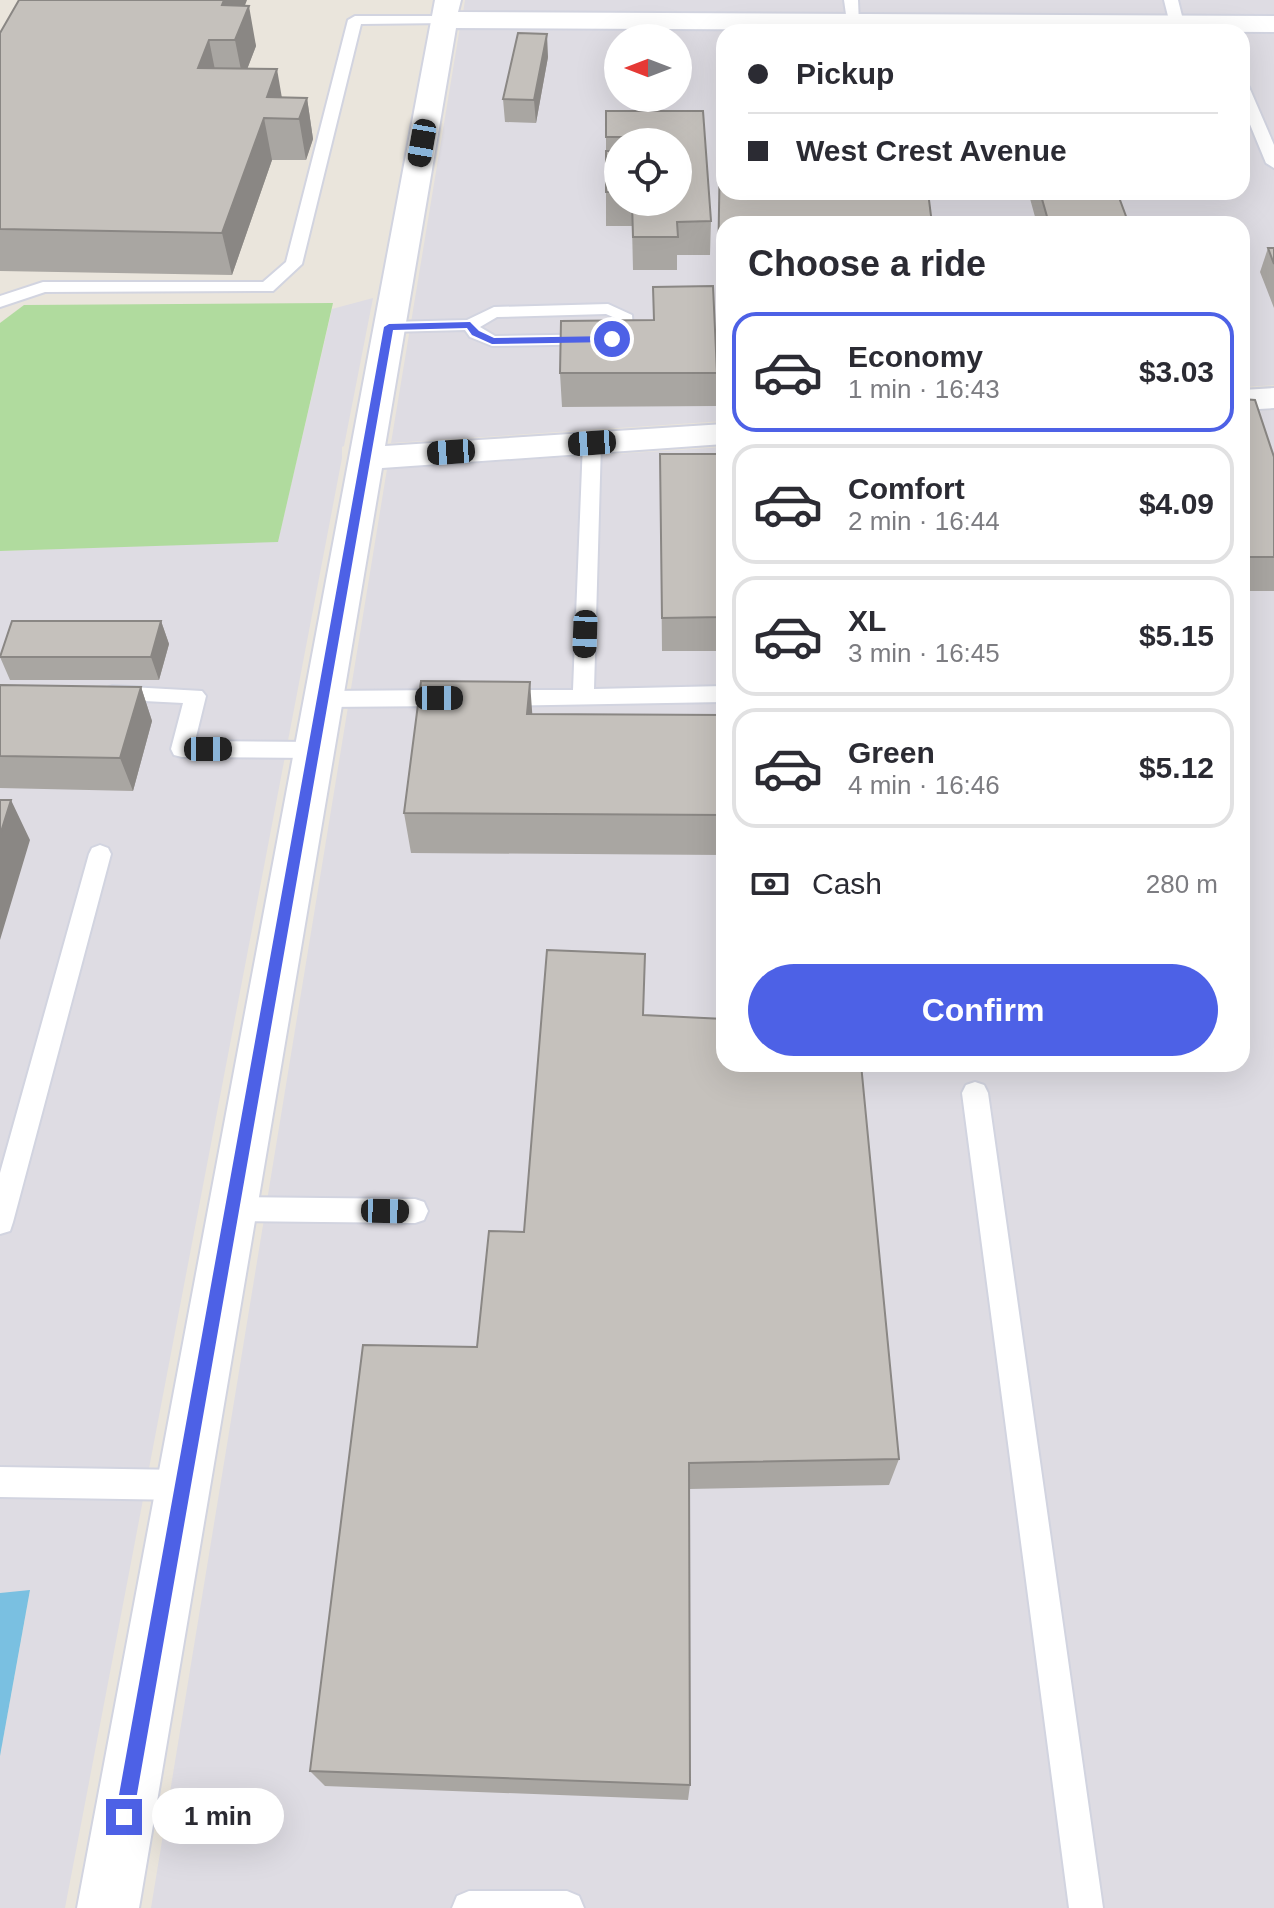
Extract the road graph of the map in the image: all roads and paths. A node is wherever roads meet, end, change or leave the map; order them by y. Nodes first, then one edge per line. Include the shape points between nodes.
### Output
1 (356, 0) edge
2 (446, 10) edge
3 (853, 11) edge
4 (1174, 12) edge
5 (355, 20) junction
6 (1274, 24) edge
7 (1250, 106) edge
8 (1274, 163) edge
9 (0, 302) edge
10 (470, 325) junction
11 (389, 327) junction
12 (1274, 398) edge
13 (1250, 400) edge
14 (716, 435) edge
15 (592, 443) junction
16 (366, 458) junction
17 (90, 694) edge
18 (716, 694) edge
19 (583, 697) junction
20 (323, 699) junction
21 (314, 750) junction
22 (100, 854) dead end
23 (975, 1093) dead end
24 (233, 1209) junction
25 (415, 1211) dead end
26 (0, 1222) edge
27 (0, 1482) edge
28 (183, 1485) junction
29 (108, 1908) edge
30 (469, 1908) edge
31 (567, 1908) edge
32 (1086, 1908) edge

1 - 5 lane
2 - 3 street
2 - 5 lane
2 - 11 street
3 - 4 street
4 - 6 street
5 - 9 lane via 294,264 267,287 43,287
7 - 8 lane
10 - 10 lane via 492,341 612,339 624,329 623,315 608,309 494,312
10 - 11 lane
11 - 16 street
12 - 13 street
14 - 15 street
15 - 16 street
15 - 19 lane
16 - 20 street
17 - 21 lane via 195,696 182,749
18 - 19 lane
19 - 20 lane
20 - 21 street
21 - 24 street
22 - 26 lane
23 - 32 lane
24 - 25 lane
24 - 28 street
27 - 28 lane
28 - 29 street
30 - 31 lane

